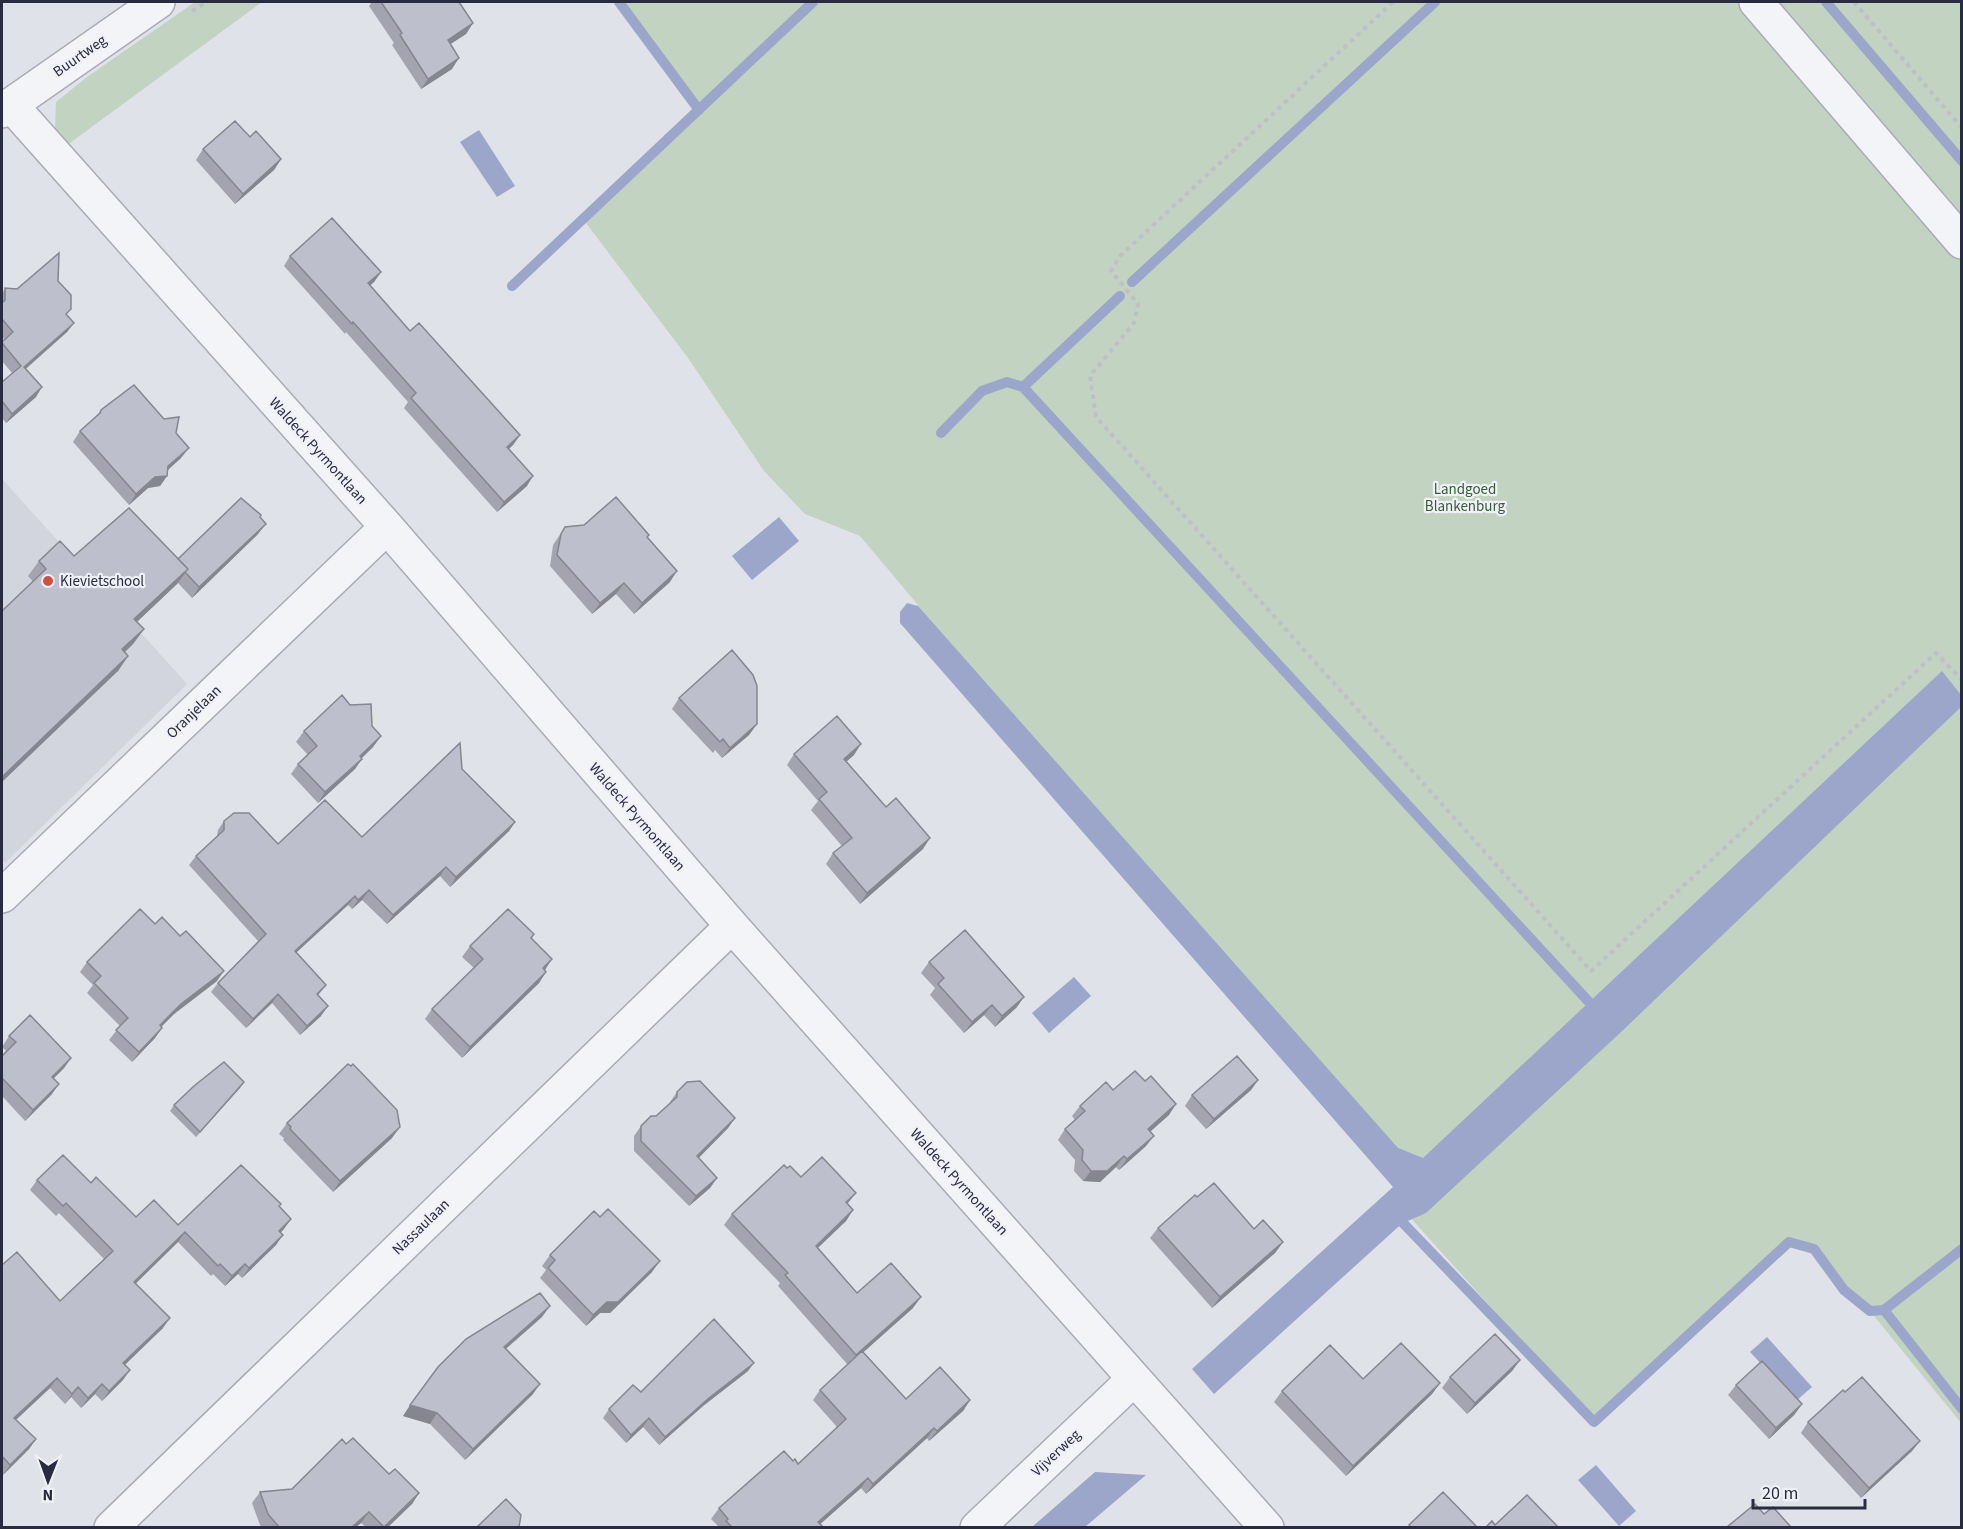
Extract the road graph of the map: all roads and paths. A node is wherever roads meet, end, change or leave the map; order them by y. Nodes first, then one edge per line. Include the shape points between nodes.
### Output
1 (158, 2) edge
2 (1393, 2) edge
3 (1756, 2) edge
4 (1854, 2) edge
5 (6, 108) edge
6 (1962, 128) edge
7 (1962, 242) edge
8 (387, 527) junction
9 (1962, 680) edge
10 (2, 896) edge
11 (732, 926) junction
12 (1134, 1379) junction
13 (111, 1527) edge
14 (977, 1527) edge
15 (1266, 1527) edge

1 - 5 street, Buurtweg
2 - 9 path via 1120,256 1111,271 1138,304 1134,323 1090,376 1096,417 1591,971 1936,653
3 - 7 street
4 - 6 path
5 - 8 street, Waldeck Pyrmontlaan
8 - 10 street, Oranjelaan
8 - 11 street, Waldeck Pyrmontlaan
11 - 12 street, Waldeck Pyrmontlaan
11 - 13 street, Nassaulaan
12 - 14 street, Vijverweg
12 - 15 street, Waldeck Pyrmontlaan

